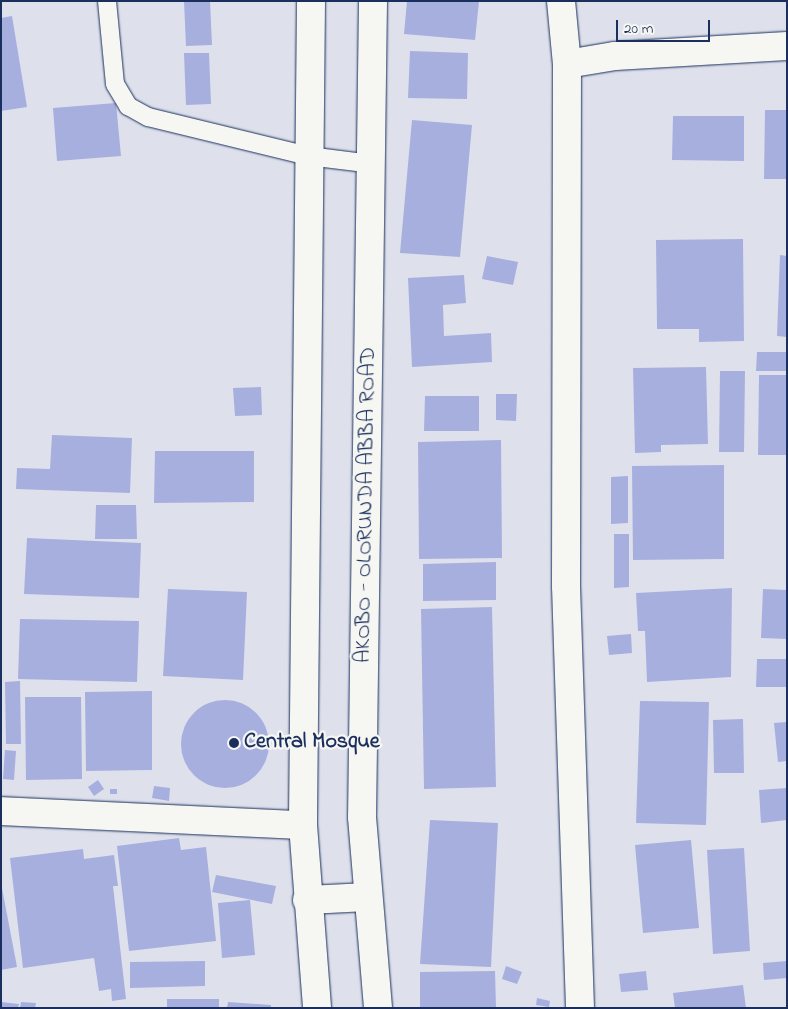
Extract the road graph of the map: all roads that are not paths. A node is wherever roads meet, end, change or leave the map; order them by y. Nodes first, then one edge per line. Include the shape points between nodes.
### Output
1 (108, 1) edge
2 (311, 1) edge
3 (373, 1) edge
4 (561, 1) edge
5 (787, 46) edge
6 (567, 64) junction
7 (308, 156) junction
8 (372, 164) junction
9 (1, 811) edge
10 (303, 825) junction
11 (368, 897) junction
12 (308, 900) junction
13 (317, 1008) edge
14 (378, 1008) edge
15 (580, 1008) edge

1 - 7 lane via 115,84 128,106 148,117
2 - 7 main road
3 - 8 main road, AKOBO - OLORUNDA ABBA ROAD
4 - 6 main road
5 - 6 main road via 615,56
6 - 15 main road via 566,596
7 - 8 lane
7 - 10 main road
8 - 11 main road, AKOBO - OLORUNDA ABBA ROAD via 362,817
9 - 10 main road
10 - 12 main road
11 - 12 main road
11 - 14 main road, AKOBO - OLORUNDA ABBA ROAD
12 - 13 main road

